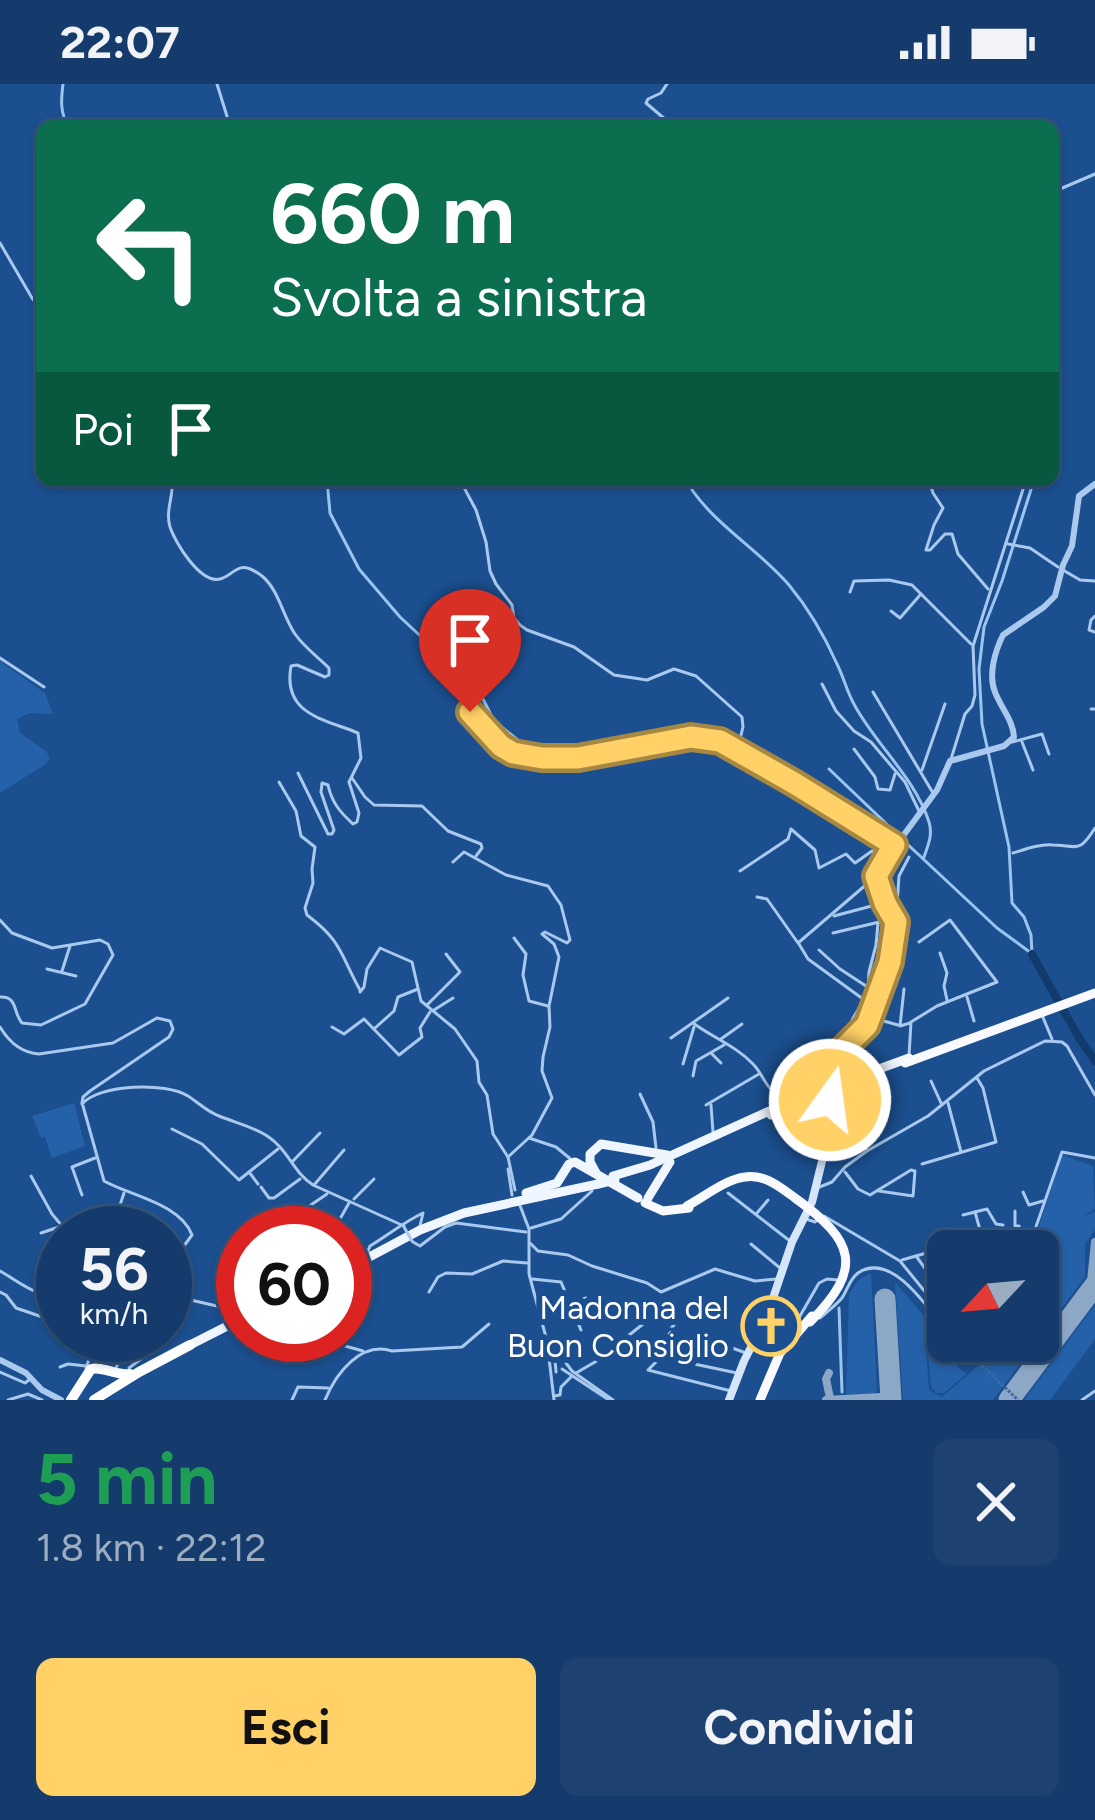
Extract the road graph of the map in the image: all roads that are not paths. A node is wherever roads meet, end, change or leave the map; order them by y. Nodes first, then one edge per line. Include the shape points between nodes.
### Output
1 (217, 84) edge
2 (667, 84) edge
3 (228, 120) edge
4 (666, 120) edge
5 (1095, 174) edge
6 (1059, 189) edge
7 (0, 243) edge
8 (36, 303) edge
9 (1095, 484) edge
10 (172, 486) edge
11 (463, 486) edge
12 (930, 486) edge
13 (1024, 486) edge
14 (1006, 544) junction
15 (1062, 569) junction
16 (1095, 581) edge
17 (988, 590) junction
18 (850, 592) dead end
19 (922, 593) junction
20 (891, 610) dead end
21 (1095, 616) edge
22 (1095, 632) edge
23 (973, 646) junction
24 (0, 658) edge
25 (822, 684) dead end
26 (44, 687) dead end
27 (873, 692) dead end
28 (456, 694) dead end
29 (945, 704) dead end
30 (1021, 741) junction
31 (1010, 743) junction
32 (737, 748) junction
33 (854, 748) dead end
34 (1049, 754) dead end
35 (950, 761) junction
36 (1033, 770) dead end
37 (896, 772) junction
38 (922, 772) junction
39 (298, 773) dead end
40 (351, 776) junction
41 (279, 782) dead end
42 (934, 795) junction
43 (922, 810) junction
44 (1095, 828) edge
45 (895, 844) junction
46 (1013, 853) dead end
47 (888, 855) junction
48 (909, 857) dead end
49 (474, 858) junction
50 (453, 862) dead end
51 (740, 871) dead end
52 (876, 876) junction
53 (757, 897) dead end
54 (885, 903) junction
55 (831, 915) junction
56 (0, 920) edge
57 (895, 920) junction
58 (878, 923) junction
59 (833, 933) dead end
60 (514, 938) dead end
61 (798, 943) junction
62 (919, 943) dead end
63 (70, 946) junction
64 (819, 950) dead end
65 (940, 953) dead end
66 (446, 955) dead end
67 (47, 969) dead end
68 (62, 973) junction
69 (76, 976) dead end
70 (868, 988) junction
71 (418, 989) junction
72 (904, 989) dead end
73 (1090, 991) edge
74 (966, 995) junction
75 (0, 997) edge
76 (453, 998) dead end
77 (728, 998) dead end
78 (865, 1000) junction
79 (947, 1002) junction
80 (549, 1006) junction
81 (430, 1009) junction
82 (1044, 1010) junction
83 (871, 1018) junction
84 (974, 1021) dead end
85 (911, 1022) junction
86 (694, 1024) junction
87 (742, 1024) dead end
88 (900, 1026) junction
89 (0, 1027) edge
90 (332, 1028) dead end
91 (374, 1030) junction
92 (862, 1031) junction
93 (671, 1039) dead end
94 (1053, 1041) junction
95 (723, 1042) junction
96 (844, 1048) junction
97 (711, 1053) junction
98 (907, 1060) junction
99 (721, 1063) dead end
100 (683, 1064) dead end
101 (761, 1073) junction
102 (693, 1076) dead end
103 (976, 1076) junction
104 (801, 1077) junction
105 (931, 1081) dead end
106 (640, 1094) dead end
107 (1095, 1095) edge
108 (829, 1096) junction
109 (945, 1103) junction
110 (82, 1104) junction
111 (766, 1114) junction
112 (833, 1119) junction
113 (172, 1129) dead end
114 (320, 1133) dead end
115 (714, 1136) junction
116 (529, 1138) junction
117 (280, 1148) junction
118 (344, 1150) dead end
119 (868, 1151) junction
120 (961, 1152) junction
121 (663, 1154) junction
122 (97, 1157) junction
123 (508, 1157) junction
124 (1095, 1159) edge
125 (569, 1161) junction
126 (290, 1163) junction
127 (922, 1164) dead end
128 (843, 1171) junction
129 (249, 1172) junction
130 (31, 1176) dead end
131 (301, 1178) junction
132 (374, 1179) dead end
133 (596, 1180) junction
134 (313, 1185) junction
135 (815, 1188) junction
136 (879, 1191) junction
137 (125, 1192) junction
138 (329, 1192) junction
139 (1023, 1192) dead end
140 (728, 1193) dead end
141 (82, 1195) dead end
142 (518, 1195) junction
143 (642, 1198) junction
144 (768, 1200) dead end
145 (1045, 1200) junction
146 (351, 1201) junction
147 (49, 1206) edge
148 (120, 1206) edge
149 (163, 1206) edge
150 (310, 1206) edge
151 (348, 1206) edge
152 (688, 1207) junction
153 (1016, 1210) dead end
154 (975, 1212) junction
155 (756, 1215) junction
156 (963, 1215) dead end
157 (804, 1218) junction
158 (1003, 1225) dead end
159 (404, 1226) junction
160 (420, 1226) junction
161 (529, 1230) junction
162 (980, 1230) edge
163 (1020, 1230) edge
164 (1035, 1230) edge
165 (792, 1242) junction
166 (530, 1244) junction
167 (751, 1244) dead end
168 (372, 1245) edge
169 (372, 1250) edge
170 (927, 1252) edge
171 (372, 1254) edge
172 (914, 1255) junction
173 (900, 1261) junction
174 (529, 1263) junction
175 (0, 1271) edge
176 (927, 1272) edge
177 (780, 1275) junction
178 (530, 1280) junction
179 (851, 1280) junction
180 (36, 1291) edge
181 (0, 1292) edge
182 (428, 1292) dead end
183 (927, 1296) edge
184 (586, 1298) dead end
185 (569, 1305) junction
186 (927, 1309) edge
187 (36, 1315) edge
188 (810, 1322) junction
189 (489, 1324) dead end
190 (581, 1330) dead end
191 (724, 1345) dead end
192 (372, 1351) edge
193 (548, 1351) junction
194 (662, 1351) junction
195 (780, 1353) junction
196 (748, 1354) junction
197 (556, 1359) junction
198 (0, 1360) edge
199 (88, 1362) edge
200 (119, 1362) edge
201 (137, 1362) edge
202 (160, 1362) edge
203 (164, 1362) edge
204 (350, 1362) edge
205 (60, 1367) dead end
206 (560, 1368) junction
207 (86, 1370) junction
208 (116, 1370) junction
209 (0, 1372) edge
210 (139, 1372) junction
211 (739, 1373) junction
212 (575, 1374) junction
213 (33, 1377) junction
214 (552, 1382) junction
215 (123, 1385) junction
216 (330, 1388) junction
217 (1095, 1391) edge
218 (731, 1396) edge
219 (554, 1398) edge
220 (8, 1400) edge
221 (42, 1400) edge
222 (66, 1400) edge
223 (96, 1400) edge
224 (113, 1400) edge
225 (292, 1400) edge
226 (325, 1400) edge
227 (611, 1400) edge
228 (762, 1400) edge
229 (1082, 1400) edge

1 - 3 street
2 - 4 street via 646,103
5 - 6 street
7 - 8 street
9 - 15 street via 1079,496
10 - 40 street via 170,526 183,554 214,579 238,567 265,579 296,636 329,668 325,677 291,666 292,697 324,722 358,733 361,758
11 - 32 street via 490,571 520,625 574,647 614,676 647,680 674,669 696,676 742,717
12 - 17 street via 944,508 926,550 950,532
13 - 14 street
14 - 15 street via 1030,548
14 - 17 street
15 - 16 street
15 - 31 street via 1055,596 999,641 992,688 1014,728
17 - 23 street
18 - 19 street via 854,581 879,580
19 - 20 street via 900,618
19 - 23 street
21 - 22 street
23 - 35 street via 975,695
24 - 26 street
25 - 37 street via 836,711
27 - 38 street
28 - 32 street via 501,746 526,756 565,759 691,737
29 - 38 street
30 - 31 street
30 - 34 street via 1042,734
30 - 36 street
31 - 35 street
32 - 45 street
33 - 37 street via 878,789 890,790
35 - 42 street
37 - 43 street
38 - 42 street
39 - 40 street via 331,835 320,784 355,824
40 - 49 street via 372,804 422,806 448,831 476,841 482,848
41 - 71 street via 301,836 315,847 307,915 337,942 361,992 380,948 412,962
42 - 43 street
43 - 45 street
44 - 46 street via 1076,848
45 - 47 street
47 - 51 street via 872,851 854,863 846,854 819,868 815,850 791,829
47 - 52 street
48 - 57 street
49 - 50 street via 462,852
49 - 80 street via 545,884 561,905 570,940 542,934 559,957
52 - 54 street
52 - 55 street
53 - 61 street via 766,898
54 - 55 street
54 - 57 street
55 - 61 street
56 - 63 street via 52,948
57 - 58 street
57 - 83 street
58 - 59 street
58 - 70 street
60 - 80 street via 526,954 529,1001
61 - 78 street
62 - 74 street via 952,922 997,979
63 - 68 street
63 - 75 street via 100,940 113,955 86,1004 28,1025 12,1000
64 - 70 street
65 - 79 street
66 - 81 street via 460,972
67 - 68 street
68 - 69 street
70 - 78 street
71 - 81 street
71 - 91 street via 398,997
72 - 88 street
73 - 82 highway
74 - 79 street
74 - 84 street
76 - 81 street
77 - 86 street
78 - 92 street via 852,1020
79 - 85 street
80 - 116 street via 542,1070 552,1098
81 - 91 street via 422,1037 400,1054
81 - 123 street via 477,1061 493,1134
82 - 94 street
82 - 98 highway
83 - 88 street
83 - 92 street
85 - 88 street
85 - 98 street
86 - 93 street
86 - 95 street
86 - 100 street
87 - 95 street
89 - 110 street via 16,1046 39,1054 113,1043 158,1018 170,1021 169,1037
90 - 91 street via 344,1034 364,1019
92 - 96 street
94 - 103 street
94 - 107 street via 1067,1046
95 - 97 street
95 - 101 street
96 - 104 main road via 829,1044
96 - 108 main road
97 - 99 street
97 - 102 street via 696,1061
98 - 108 main road, bridge
101 - 104 street via 777,1095
101 - 115 street via 708,1104
103 - 109 street
103 - 120 street via 996,1142
104 - 108 main road via 798,1092
104 - 111 main road
105 - 109 street
106 - 121 street
108 - 111 main road
108 - 111 main road via 810,1116
108 - 112 main road
109 - 119 street
109 - 120 street
110 - 117 street via 93,1094 137,1086 175,1091
110 - 122 street
111 - 115 main road
111 - 121 main road
112 - 119 street
112 - 135 main road
113 - 129 street via 202,1144 239,1180
114 - 126 street
115 - 121 main road
116 - 123 street
116 - 125 street
117 - 126 street
117 - 129 street
118 - 134 street
119 - 128 street
120 - 127 street
121 - 133 main road, bridge
121 - 133 main road via 601,1144 590,1154
121 - 143 main road
122 - 137 street via 104,1181
122 - 141 street via 72,1167
123 - 142 street
124 - 145 street via 1062,1152
125 - 133 main road
125 - 142 main road via 557,1183
126 - 131 street
128 - 135 street
128 - 136 street via 862,1191
129 - 131 street via 269,1198
130 - 147 street
131 - 134 street
132 - 146 street
133 - 142 main road
133 - 143 main road
133 - 161 street via 561,1220
133 - 171 main road via 464,1213
134 - 138 street
135 - 157 main road
136 - 136 street via 911,1170 915,1171 913,1196
137 - 148 street
137 - 149 street
138 - 146 street
138 - 150 street
139 - 145 street via 1029,1205
140 - 155 street
142 - 160 main road
142 - 161 street
143 - 152 highway
144 - 155 street
145 - 164 street
146 - 151 street
146 - 159 street
152 - 188 highway, bridge via 753,1176 826,1221 843,1247 844,1274
152 - 195 highway, bridge via 736,1183 759,1181 823,1223 837,1243 836,1287
153 - 163 street
154 - 156 street
154 - 158 street via 987,1209
154 - 162 street
155 - 165 street
157 - 165 main road
157 - 173 street via 824,1216
159 - 160 street via 423,1213
159 - 161 street, bridge via 420,1246 456,1223
159 - 168 street
160 - 169 main road
161 - 166 street
165 - 177 main road
166 - 174 street
166 - 177 street via 661,1292 715,1269 755,1281
167 - 177 street
170 - 172 street
172 - 173 street
172 - 176 street
173 - 183 street
174 - 178 street
174 - 182 street via 446,1273
175 - 180 street
177 - 196 main road
178 - 185 street via 559,1281
178 - 193 street
179 - 186 street via 868,1269 890,1270
179 - 188 street via 842,1298
179 - 195 street via 818,1282
181 - 187 street
184 - 185 street
185 - 190 street
188 - 228 highway
189 - 192 street via 462,1347
191 - 196 street
193 - 197 street
193 - 214 street
194 - 211 street
194 - 212 street via 676,1323 657,1313
194 - 218 street via 648,1370
195 - 228 highway
196 - 211 main road
197 - 206 street
197 - 206 street via 562,1357
198 - 213 street
199 - 207 street
200 - 208 street
201 - 208 street
202 - 210 highway
203 - 215 highway
204 - 216 street
205 - 207 street
206 - 212 street
206 - 214 street
207 - 208 street
207 - 210 highway
207 - 222 highway
207 - 223 highway via 107,1378
209 - 213 street via 25,1384
210 - 223 highway
211 - 218 main road
212 - 219 street
212 - 227 street
213 - 222 street
214 - 219 street
215 - 223 highway
215 - 224 highway
216 - 225 street via 298,1387
216 - 226 street
217 - 229 street
220 - 221 street

